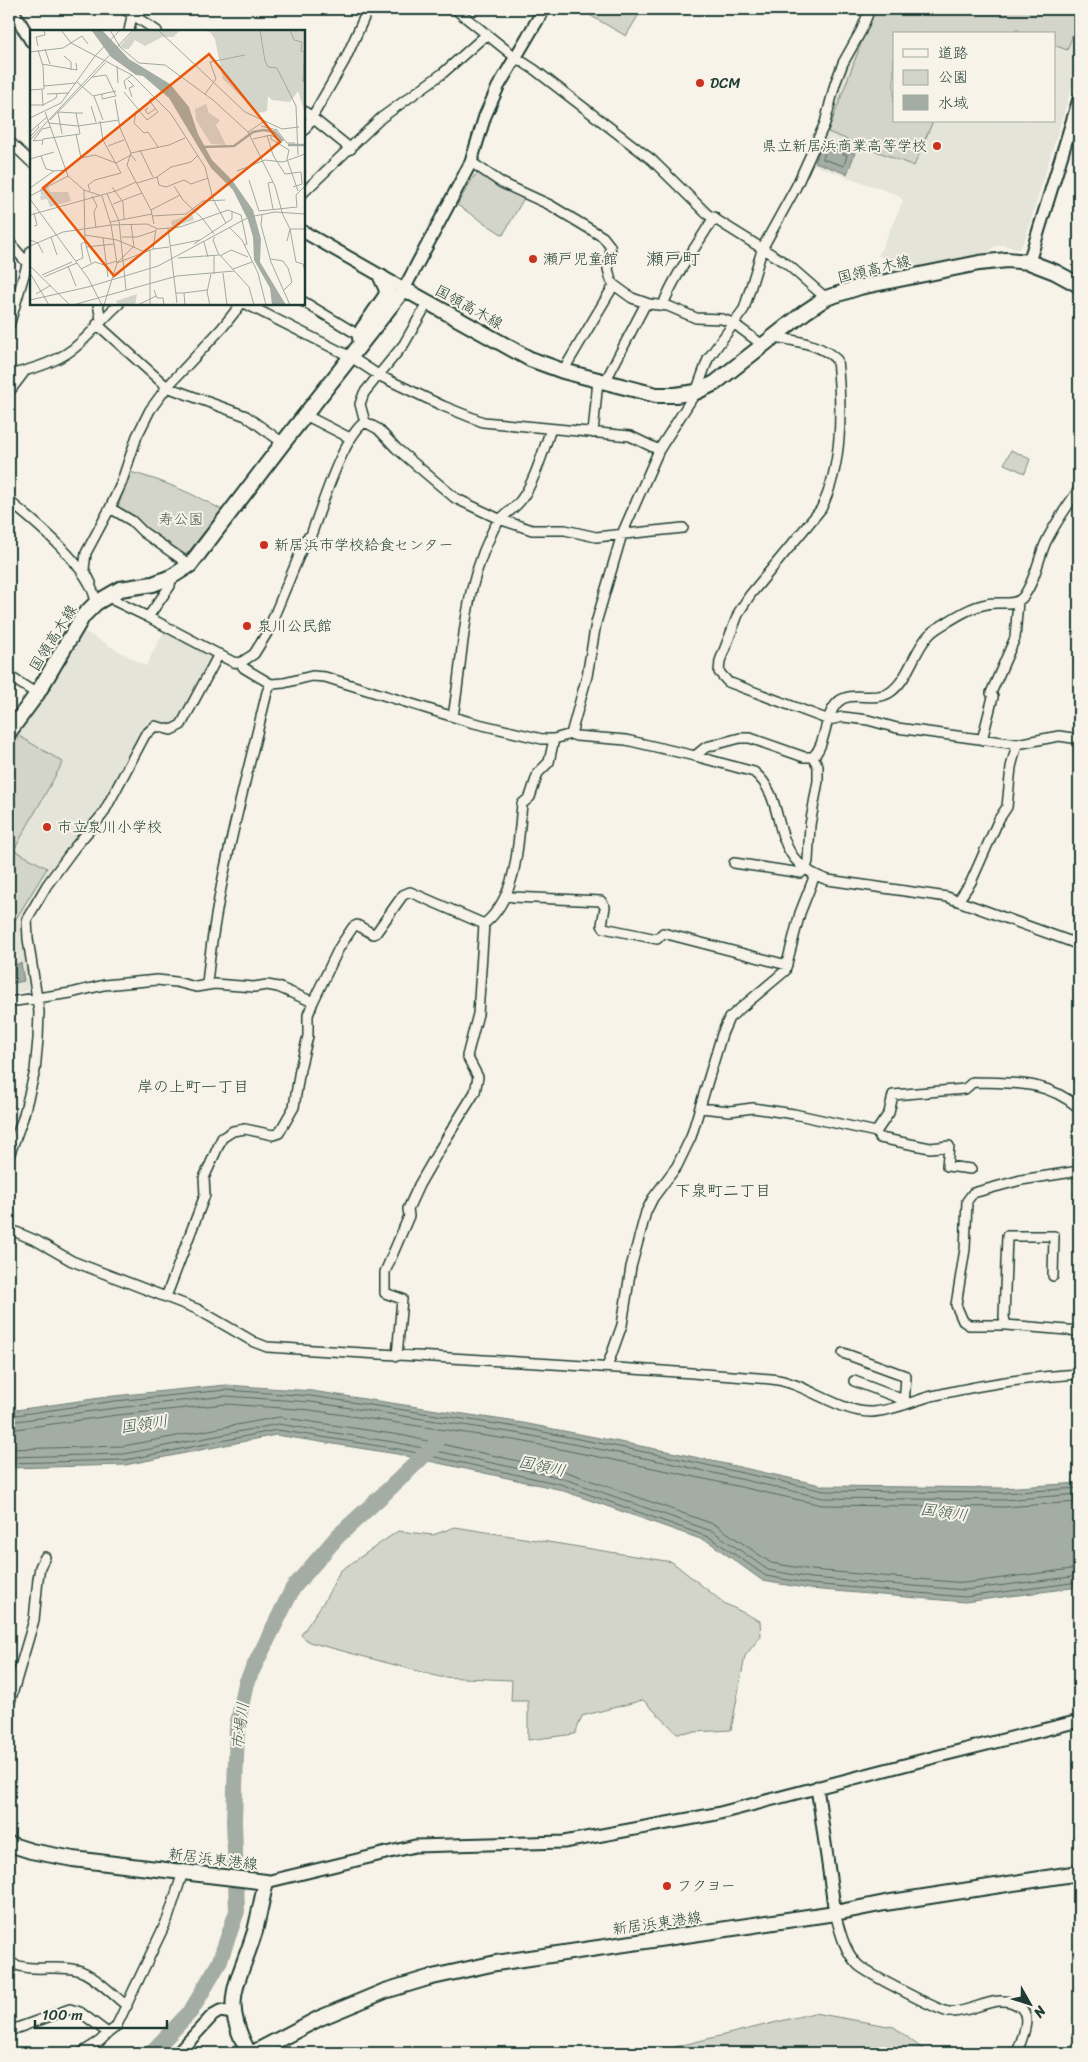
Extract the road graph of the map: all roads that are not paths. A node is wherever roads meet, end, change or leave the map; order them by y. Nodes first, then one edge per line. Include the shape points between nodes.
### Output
1 (12, 9) edge
2 (124, 9) edge
3 (368, 9) edge
4 (455, 9) edge
5 (544, 9) edge
6 (870, 9) edge
7 (133, 11) edge
8 (129, 30) edge
9 (156, 30) edge
10 (487, 34) junction
11 (30, 39) edge
12 (515, 57) junction
13 (1079, 99) edge
14 (305, 112) edge
15 (312, 118) junction
16 (305, 129) edge
17 (9, 141) edge
18 (351, 149) junction
19 (30, 161) edge
20 (472, 162) junction
21 (305, 191) edge
22 (714, 217) junction
23 (305, 233) edge
24 (9, 242) edge
25 (763, 248) junction
26 (30, 254) edge
27 (1029, 262) junction
28 (28, 263) junction
29 (381, 276) junction
30 (614, 285) junction
31 (1079, 285) edge
32 (404, 289) junction
33 (826, 298) junction
34 (428, 302) junction
35 (305, 303) edge
36 (646, 303) junction
37 (98, 305) edge
38 (118, 305) edge
39 (240, 305) edge
40 (249, 305) edge
41 (663, 305) junction
42 (99, 322) junction
43 (733, 323) junction
44 (9, 326) edge
45 (775, 337) junction
46 (764, 346) junction
47 (356, 347) junction
48 (25, 371) junction
49 (563, 371) junction
50 (9, 375) edge
51 (380, 376) junction
52 (602, 381) junction
53 (167, 387) junction
54 (9, 392) edge
55 (696, 392) junction
56 (305, 414) junction
57 (365, 422) junction
58 (551, 429) junction
59 (593, 433) junction
60 (350, 438) junction
61 (283, 443) junction
62 (659, 450) junction
63 (1079, 489) edge
64 (9, 501) edge
65 (110, 508) junction
66 (499, 519) junction
67 (683, 528) dead end
68 (622, 534) junction
69 (190, 565) junction
70 (171, 577) junction
71 (90, 584) junction
72 (109, 594) junction
73 (1018, 601) junction
74 (96, 603) junction
75 (148, 617) junction
76 (219, 654) junction
77 (240, 663) junction
78 (9, 676) edge
79 (271, 684) junction
80 (37, 694) junction
81 (453, 716) junction
82 (829, 720) junction
83 (9, 732) edge
84 (571, 734) junction
85 (554, 739) junction
86 (1079, 739) edge
87 (982, 740) junction
88 (1017, 744) junction
89 (696, 756) junction
90 (813, 757) junction
91 (734, 863) dead end
92 (806, 868) junction
93 (815, 875) junction
94 (506, 895) junction
95 (958, 901) junction
96 (484, 924) junction
97 (1079, 946) edge
98 (786, 965) junction
99 (207, 984) junction
100 (37, 997) junction
101 (9, 1002) edge
102 (313, 1002) junction
103 (700, 1108) junction
104 (1079, 1108) edge
105 (876, 1132) junction
106 (9, 1156) edge
107 (971, 1169) dead end
108 (1079, 1171) edge
109 (9, 1229) edge
110 (1053, 1276) dead end
111 (166, 1297) junction
112 (1006, 1325) junction
113 (1079, 1331) edge
114 (843, 1353) dead end
115 (396, 1356) junction
116 (607, 1367) junction
117 (1079, 1374) edge
118 (854, 1381) dead end
119 (904, 1402) junction
120 (45, 1557) dead end
121 (9, 1705) edge
122 (1079, 1721) edge
123 (817, 1787) junction
124 (9, 1844) edge
125 (186, 1873) junction
126 (1079, 1873) edge
127 (261, 1881) junction
128 (835, 1913) junction
129 (9, 1962) edge
130 (127, 2006) junction
131 (233, 2013) junction
132 (9, 2031) edge
133 (108, 2034) junction
134 (81, 2053) edge
135 (178, 2053) edge
136 (251, 2053) edge
137 (1017, 2053) edge

1 - 11 street
2 - 7 street
3 - 15 street via 345,60
4 - 10 street
5 - 12 street
6 - 25 street via 843,63 825,123
7 - 8 street
7 - 9 street
10 - 12 street
10 - 18 street via 443,74 382,118
12 - 20 street via 484,116
12 - 22 street via 652,160 684,193
13 - 27 street
14 - 15 street
15 - 16 street
15 - 18 street
17 - 19 street
18 - 21 street
20 - 30 street via 502,183 550,204 603,236 610,246 608,269
20 - 32 street
22 - 25 street
22 - 41 street via 675,279
23 - 29 street
24 - 28 street
25 - 33 street
25 - 43 street via 744,309
26 - 28 street
27 - 31 main road, 国領高木線
27 - 33 main road, 国領高木線 via 979,263 860,287
28 - 44 street
29 - 32 street
29 - 47 main road via 388,290 386,296
30 - 36 street via 632,298
30 - 49 street
32 - 34 main road, 国領高木線
32 - 47 main road, 国領高木線
33 - 45 main road, 国領高木線
34 - 49 main road, 国領高木線 via 530,359
34 - 51 street via 404,344
35 - 47 street
36 - 41 street
36 - 52 street
37 - 42 street
38 - 42 street
39 - 53 street
40 - 47 street
41 - 43 street via 696,318
42 - 48 street via 80,344 59,358
42 - 53 street
43 - 46 street
43 - 55 street via 708,359
45 - 46 main road, 国領高木線
45 - 82 street via 814,346 837,360 840,440 828,495 821,510 739,612 720,661 719,672 728,682
46 - 55 main road, 国領高木線 via 715,383
47 - 51 street
47 - 56 main road, 国領高木線
48 - 50 street
48 - 54 street
49 - 52 main road, 国領高木線
51 - 57 street via 364,393 360,404
51 - 58 street via 483,422
52 - 55 main road, 国領高木線 via 656,395
52 - 59 street
53 - 61 street via 246,416
53 - 65 street via 137,436
55 - 62 street
56 - 60 street
56 - 61 main road, 国領高木線
57 - 60 street
57 - 66 street via 378,429 455,498
58 - 59 street
58 - 66 street via 538,467 521,500
59 - 62 street via 630,436
60 - 77 street via 267,633 254,654
61 - 69 main road, 国領高木線
62 - 68 street
63 - 73 street via 1054,525 1024,596
64 - 71 street via 40,526
65 - 69 street
65 - 71 street via 86,553 84,569
66 - 68 street via 532,530 565,530 596,537
66 - 81 street via 480,566 467,613
67 - 68 street
68 - 84 street via 596,623 587,676
69 - 70 main road, 国領高木線
70 - 72 main road, 国領高木線
70 - 75 street via 170,586
71 - 74 street
72 - 74 main road, 国領高木線
72 - 75 street via 114,601
73 - 82 street via 986,604 934,631 923,642 904,676 889,692 877,697 847,697 837,703
73 - 87 street via 1015,638 991,693 993,697
74 - 80 main road, 国領高木線 via 84,616
75 - 76 street
76 - 77 street
76 - 100 street via 181,725 171,730 155,726 145,735 103,814 75,847 27,919
77 - 79 street
78 - 80 street
79 - 81 street via 325,676
79 - 99 street via 232,835 211,940
80 - 83 main road, 国領高木線
81 - 85 street via 542,739
82 - 87 street via 843,717 868,720 896,728
82 - 90 street via 819,751
84 - 85 street
84 - 89 street via 626,740
85 - 94 street via 549,762 538,773 530,797 522,804 516,861
86 - 88 street via 1059,736
87 - 88 street
88 - 95 street via 1007,807 971,882
89 - 90 street via 706,747 750,738 804,757
89 - 92 street via 754,772 761,778 787,847 795,860
90 - 92 street via 818,766 818,781
91 - 92 street via 801,873
92 - 93 street
93 - 95 street via 828,880 947,896
93 - 98 street via 800,913
94 - 96 street via 493,918
94 - 98 street via 601,901 605,907 604,928 657,939 663,933
95 - 97 street
96 - 102 street via 410,892 403,895 373,934 353,927
96 - 115 street via 478,1014 467,1056 478,1077 475,1092 419,1185 385,1272 385,1293 402,1299
98 - 103 street via 781,976 729,1018
99 - 100 street via 196,987 166,981 132,981
99 - 102 street via 267,985
100 - 101 street
100 - 106 street via 35,1071
102 - 111 street via 308,1015 308,1036 294,1107 279,1133 233,1130 222,1138 204,1178 205,1195
103 - 105 street via 730,1112 753,1108
103 - 116 street via 691,1138 677,1166 646,1212 631,1267 622,1325
104 - 105 street via 1062,1096 1026,1083 973,1082 965,1089 893,1095 889,1113
105 - 107 street via 880,1138 930,1148 949,1146 947,1166
108 - 112 street via 1012,1182 973,1193 967,1200 965,1249 956,1305 959,1315 969,1324
109 - 111 street via 72,1262
110 - 112 street via 1054,1236 1007,1236
111 - 115 street via 197,1309 267,1347
112 - 113 street
114 - 119 street via 906,1376
115 - 116 street
116 - 119 street via 775,1380 861,1411 885,1411
117 - 119 street via 1024,1380
118 - 119 street
120 - 121 street via 38,1579 34,1620
122 - 123 street
123 - 127 street via 716,1814 564,1842 415,1846
123 - 128 street
124 - 125 main road, 新居浜東港線 via 73,1858
125 - 127 main road, 新居浜東港線
125 - 130 street
126 - 128 main road, 新居浜東港線
127 - 131 main road, 新居浜東港線 via 255,1932 235,1987
128 - 136 main road, 新居浜東港線 via 496,1963 428,1978 385,1991 320,2018
128 - 137 street via 843,1943 858,1966 935,2008 950,2012 1004,2000 1020,2007 1026,2018
129 - 130 street via 27,1968 77,1970
130 - 133 street via 116,2027
131 - 135 street via 220,2011 213,2015
131 - 136 main road, 新居浜東港線 via 239,2034
132 - 133 street via 70,2009 80,2012
133 - 134 street

